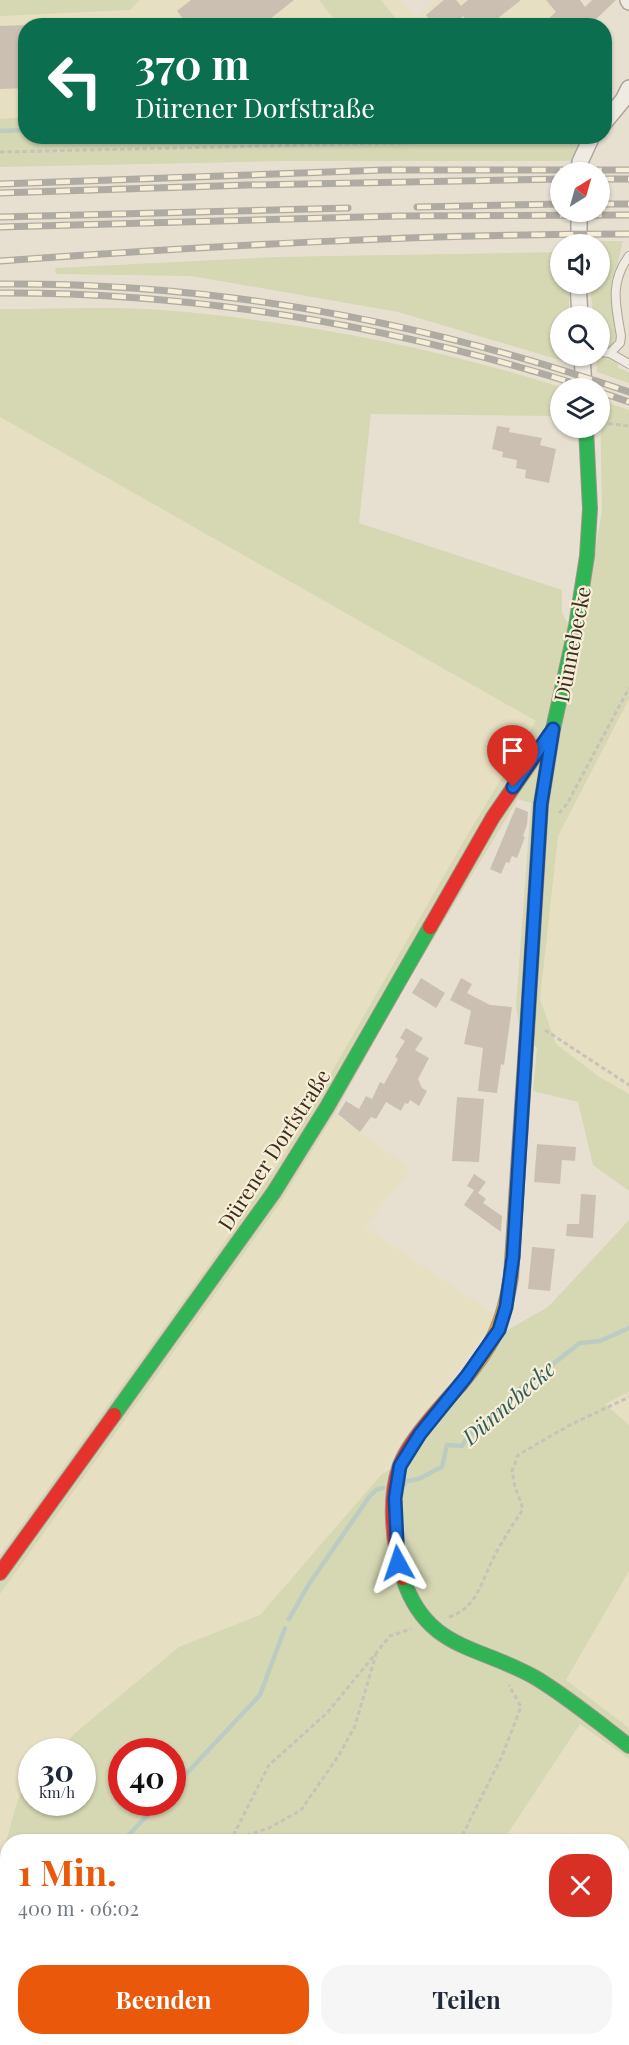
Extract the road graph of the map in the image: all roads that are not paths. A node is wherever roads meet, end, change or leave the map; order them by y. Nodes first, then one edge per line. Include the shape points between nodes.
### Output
1 (629, 88) edge
2 (612, 113) edge
3 (588, 144) edge
4 (580, 162) edge
5 (629, 256) edge
6 (610, 354) joint
7 (629, 364) edge
8 (586, 438) edge
9 (553, 729) junction
10 (0, 1573) edge
11 (629, 1746) edge

1 - 2 street
3 - 4 street
5 - 6 lane via 614,291 621,336
6 - 7 lane
8 - 9 street, Dünnebecke via 590,509 587,556
9 - 10 street, Dürener Dorfstraße via 493,817 274,1192
9 - 11 street, Dünnebecke via 540,815 513,1257 503,1318 488,1348 420,1434 400,1466 395,1498 398,1563 408,1593 427,1623 455,1642 526,1672

